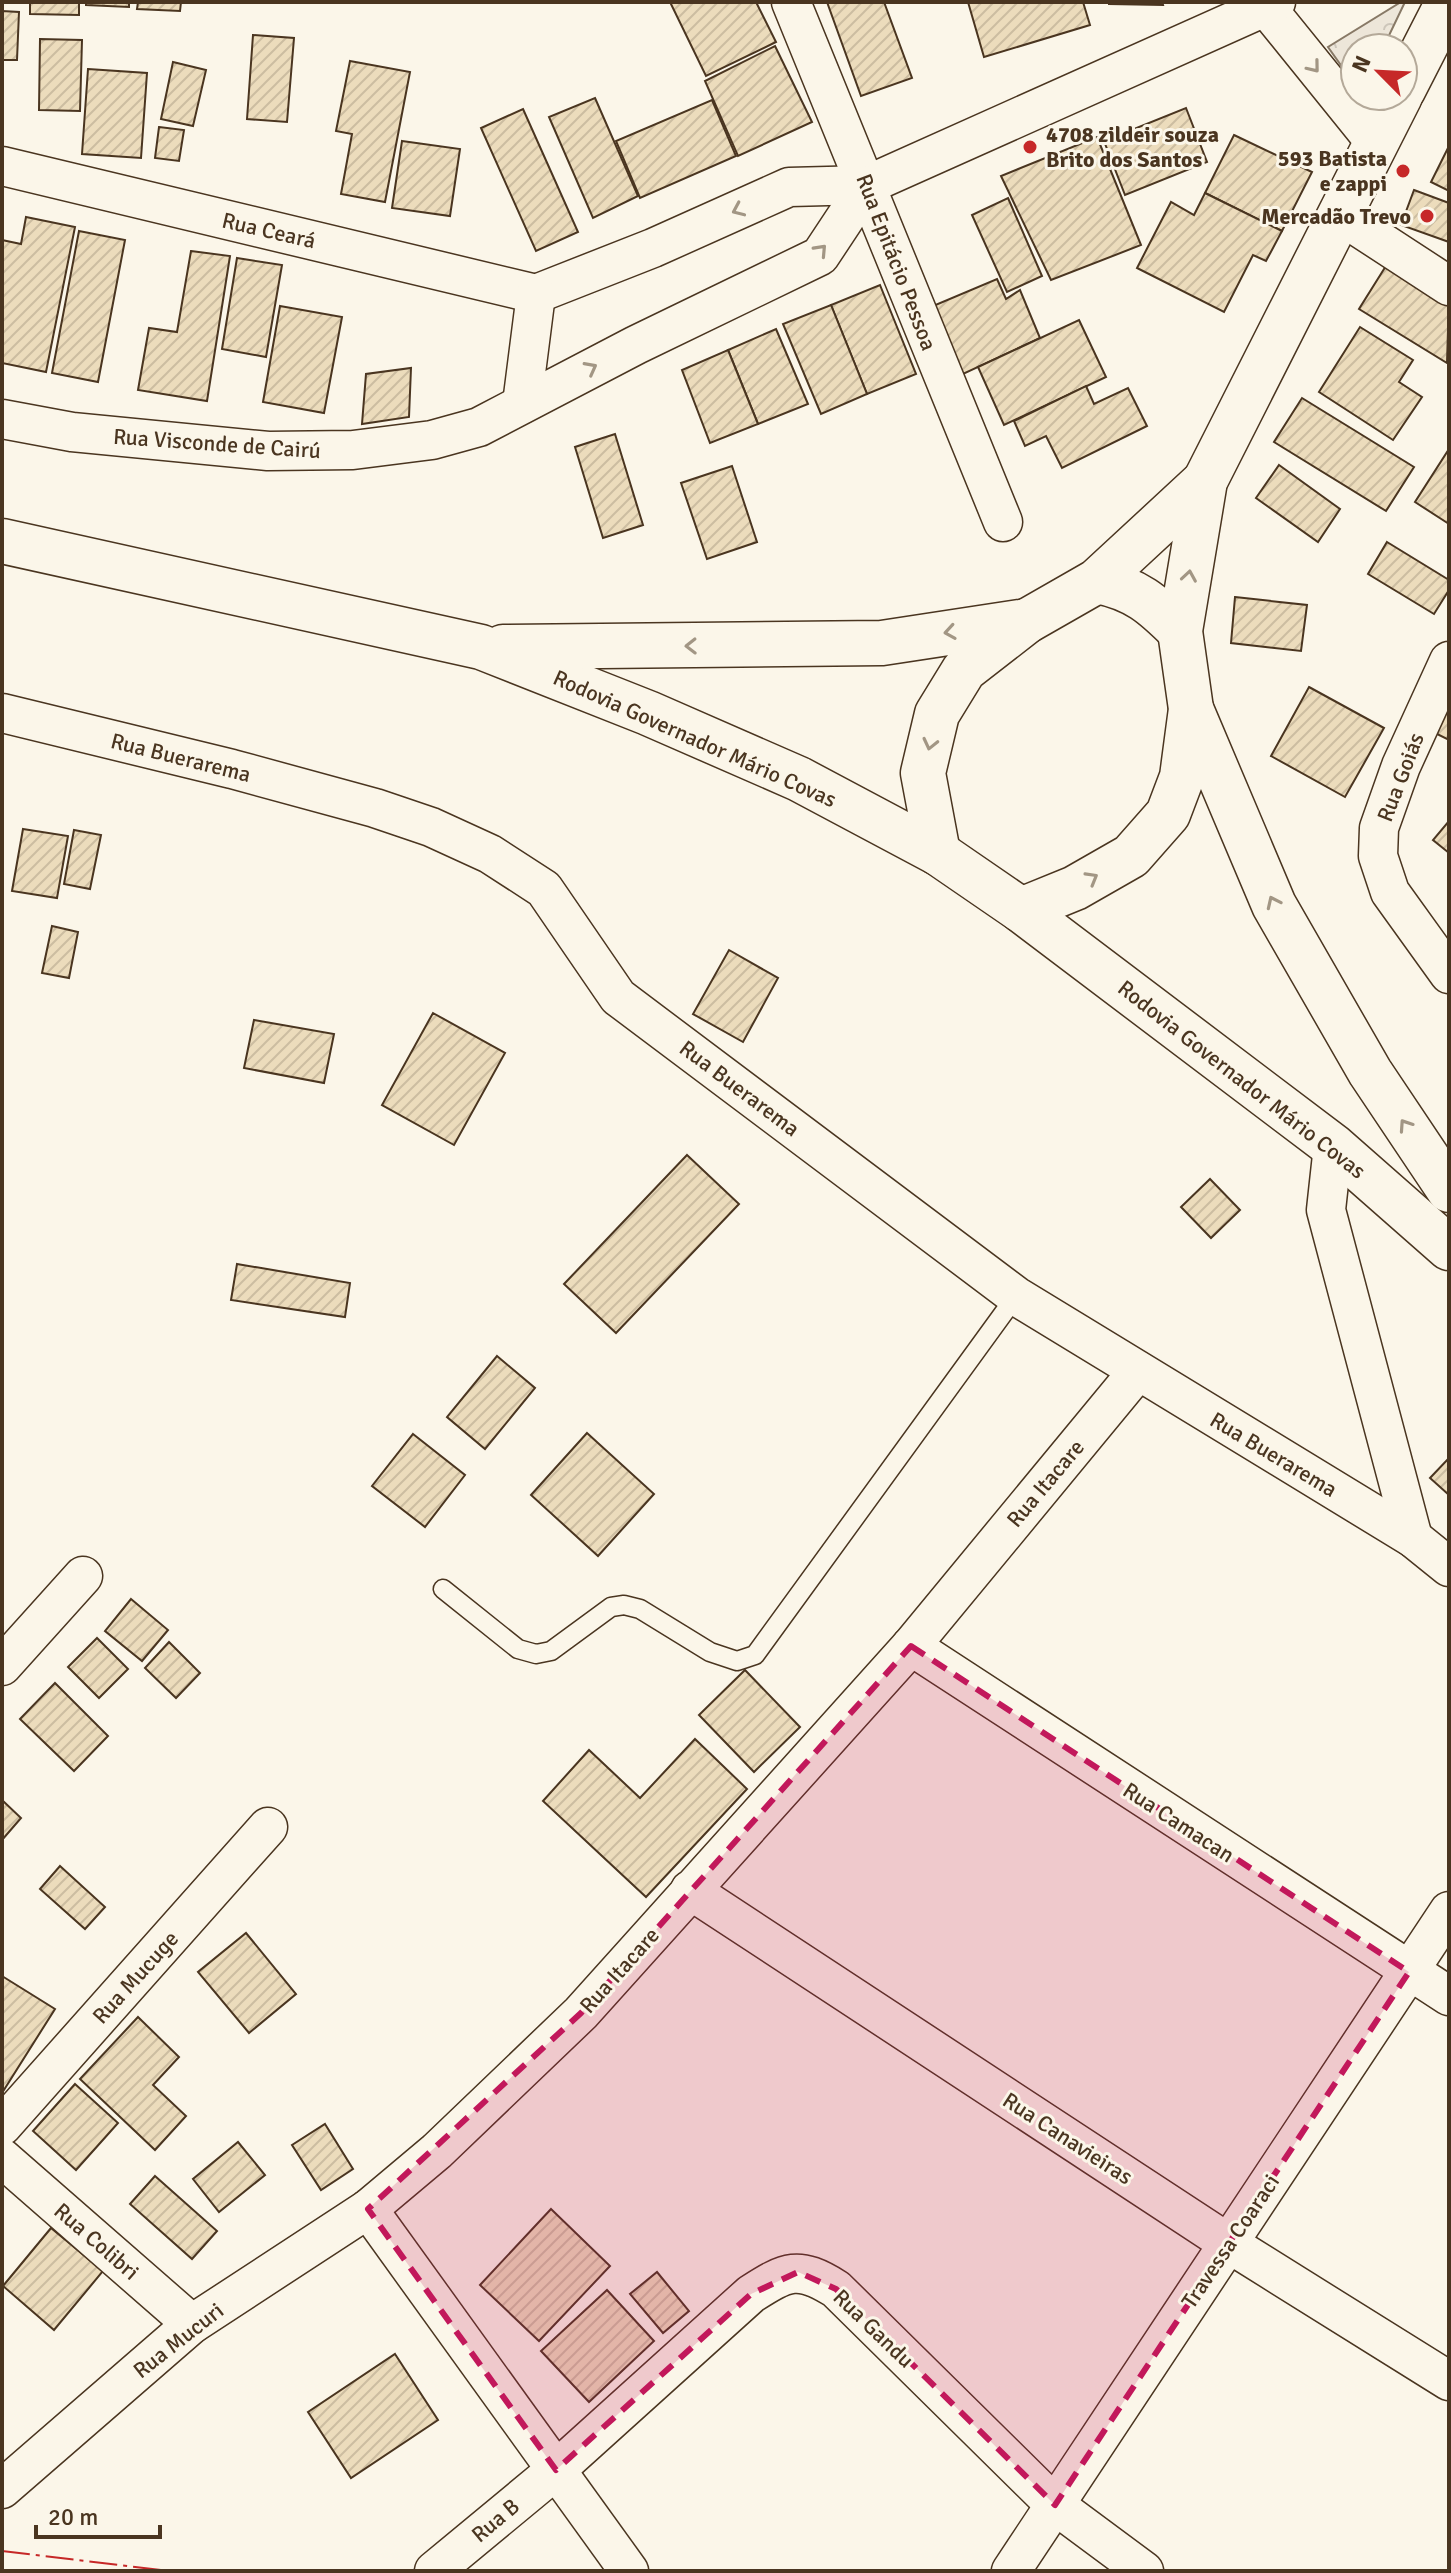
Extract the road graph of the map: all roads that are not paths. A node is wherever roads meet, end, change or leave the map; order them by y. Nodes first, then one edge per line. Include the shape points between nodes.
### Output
1 (791, 2) edge
2 (1448, 2) edge
3 (1268, 4) edge
4 (1419, 59) edge
5 (1392, 112) edge
6 (1376, 143) junction
7 (2, 166) edge
8 (867, 185) junction
9 (1340, 215) junction
10 (1449, 286) edge
11 (536, 294) junction
12 (522, 404) junction
13 (2, 419) edge
14 (1205, 481) junction
15 (1003, 522) dead end
16 (2, 541) edge
17 (1097, 581) junction
18 (1027, 621) junction
19 (1180, 631) junction
20 (481, 647) junction
21 (1449, 661) edge
22 (1191, 709) junction
23 (2, 713) edge
24 (938, 853) junction
25 (1021, 910) junction
26 (1449, 974) edge
27 (1333, 1146) junction
28 (1449, 1190) edge
29 (1449, 1248) edge
30 (1016, 1296) junction
31 (1138, 1371) junction
32 (1413, 1538) junction
33 (1449, 1567) edge
34 (83, 1576) dead end
35 (443, 1589) dead end
36 (911, 1646) junction
37 (2, 1666) edge
38 (268, 1827) dead end
39 (690, 1890) junction
40 (1449, 1911) edge
41 (1409, 1972) junction
42 (1449, 1996) edge
43 (2, 2126) edge
44 (2, 2158) edge
45 (368, 2209) junction
46 (1228, 2243) junction
47 (192, 2324) junction
48 (1449, 2381) edge
49 (556, 2470) junction
50 (2, 2489) edge
51 (1055, 2505) junction
52 (434, 2571) edge
53 (629, 2571) edge
54 (1011, 2571) edge
55 (1144, 2571) edge

1 - 8 street, Rua Epitácio Pessoa
2 - 4 main road
3 -> 6 street
3 - 8 street
5 - 6 main road
6 - 9 main road
7 - 11 street, Rua Ceará
8 -> 11 street via 789,187
12 -> 8 street, Rua Visconde de Cairú via 820,256
8 - 15 street, Rua Epitácio Pessoa
9 - 10 street
9 - 14 main road
11 - 12 street
12 - 13 street, Rua Visconde de Cairú via 479,427 432,440 353,450 268,451 72,432
14 - 17 main road
19 -> 14 main road
16 - 20 main road, Rodovia Governador Mário Covas
17 - 18 main road
17 - 19 main road via 1145,598
18 -> 20 main road via 882,643
18 -> 24 main road via 964,670 937,714 923,773
19 - 22 main road
20 - 24 main road, Rodovia Governador Mário Covas via 799,779
21 - 26 street, Rua Goiás via 1401,766 1379,828 1378,856 1390,892
25 -> 22 main road via 1075,888 1131,856 1168,814 1182,777
28 -> 22 main road via 1370,1072 1274,905
23 - 30 street, Rua Buerarema via 375,808 490,854 544,889 618,997
24 - 25 main road, Rodovia Governador Mário Covas
25 - 27 main road, Rodovia Governador Mário Covas
27 - 29 main road, Rodovia Governador Mário Covas
27 - 32 street via 1326,1210
30 - 31 street, Rua Buerarema
30 - 35 lane via 755,1655 737,1661 710,1652 640,1609 624,1605 611,1607 551,1651 536,1654 518,1649
31 - 32 street, Rua Buerarema
31 - 36 street, Rua Itacare
32 - 33 street, Rua Buerarema
34 - 37 street
36 - 39 street, Rua Itacare
36 - 41 street, Rua Camacan
38 - 43 street, Rua Mucuge
39 - 45 street, Rua Itacare via 581,2013 437,2151
39 - 46 street, Rua Canavieiras
40 - 41 street, Travessa Coaraci
41 - 42 street, Rua Camacan
41 - 46 street, Travessa Coaraci
44 - 47 street, Rua Colibri
45 - 47 street, Rua Mucuri
45 - 49 street
46 - 48 street, Rua Canavieiras
46 - 51 street, Travessa Coaraci
47 - 50 street, Rua Mucuri
49 - 51 street, Rua Gandu via 751,2294 781,2275 798,2272 836,2289
49 - 52 street, Rua B
49 - 53 street
51 - 54 street, Travessa Coaraci
51 - 55 street, Rua Gandu

